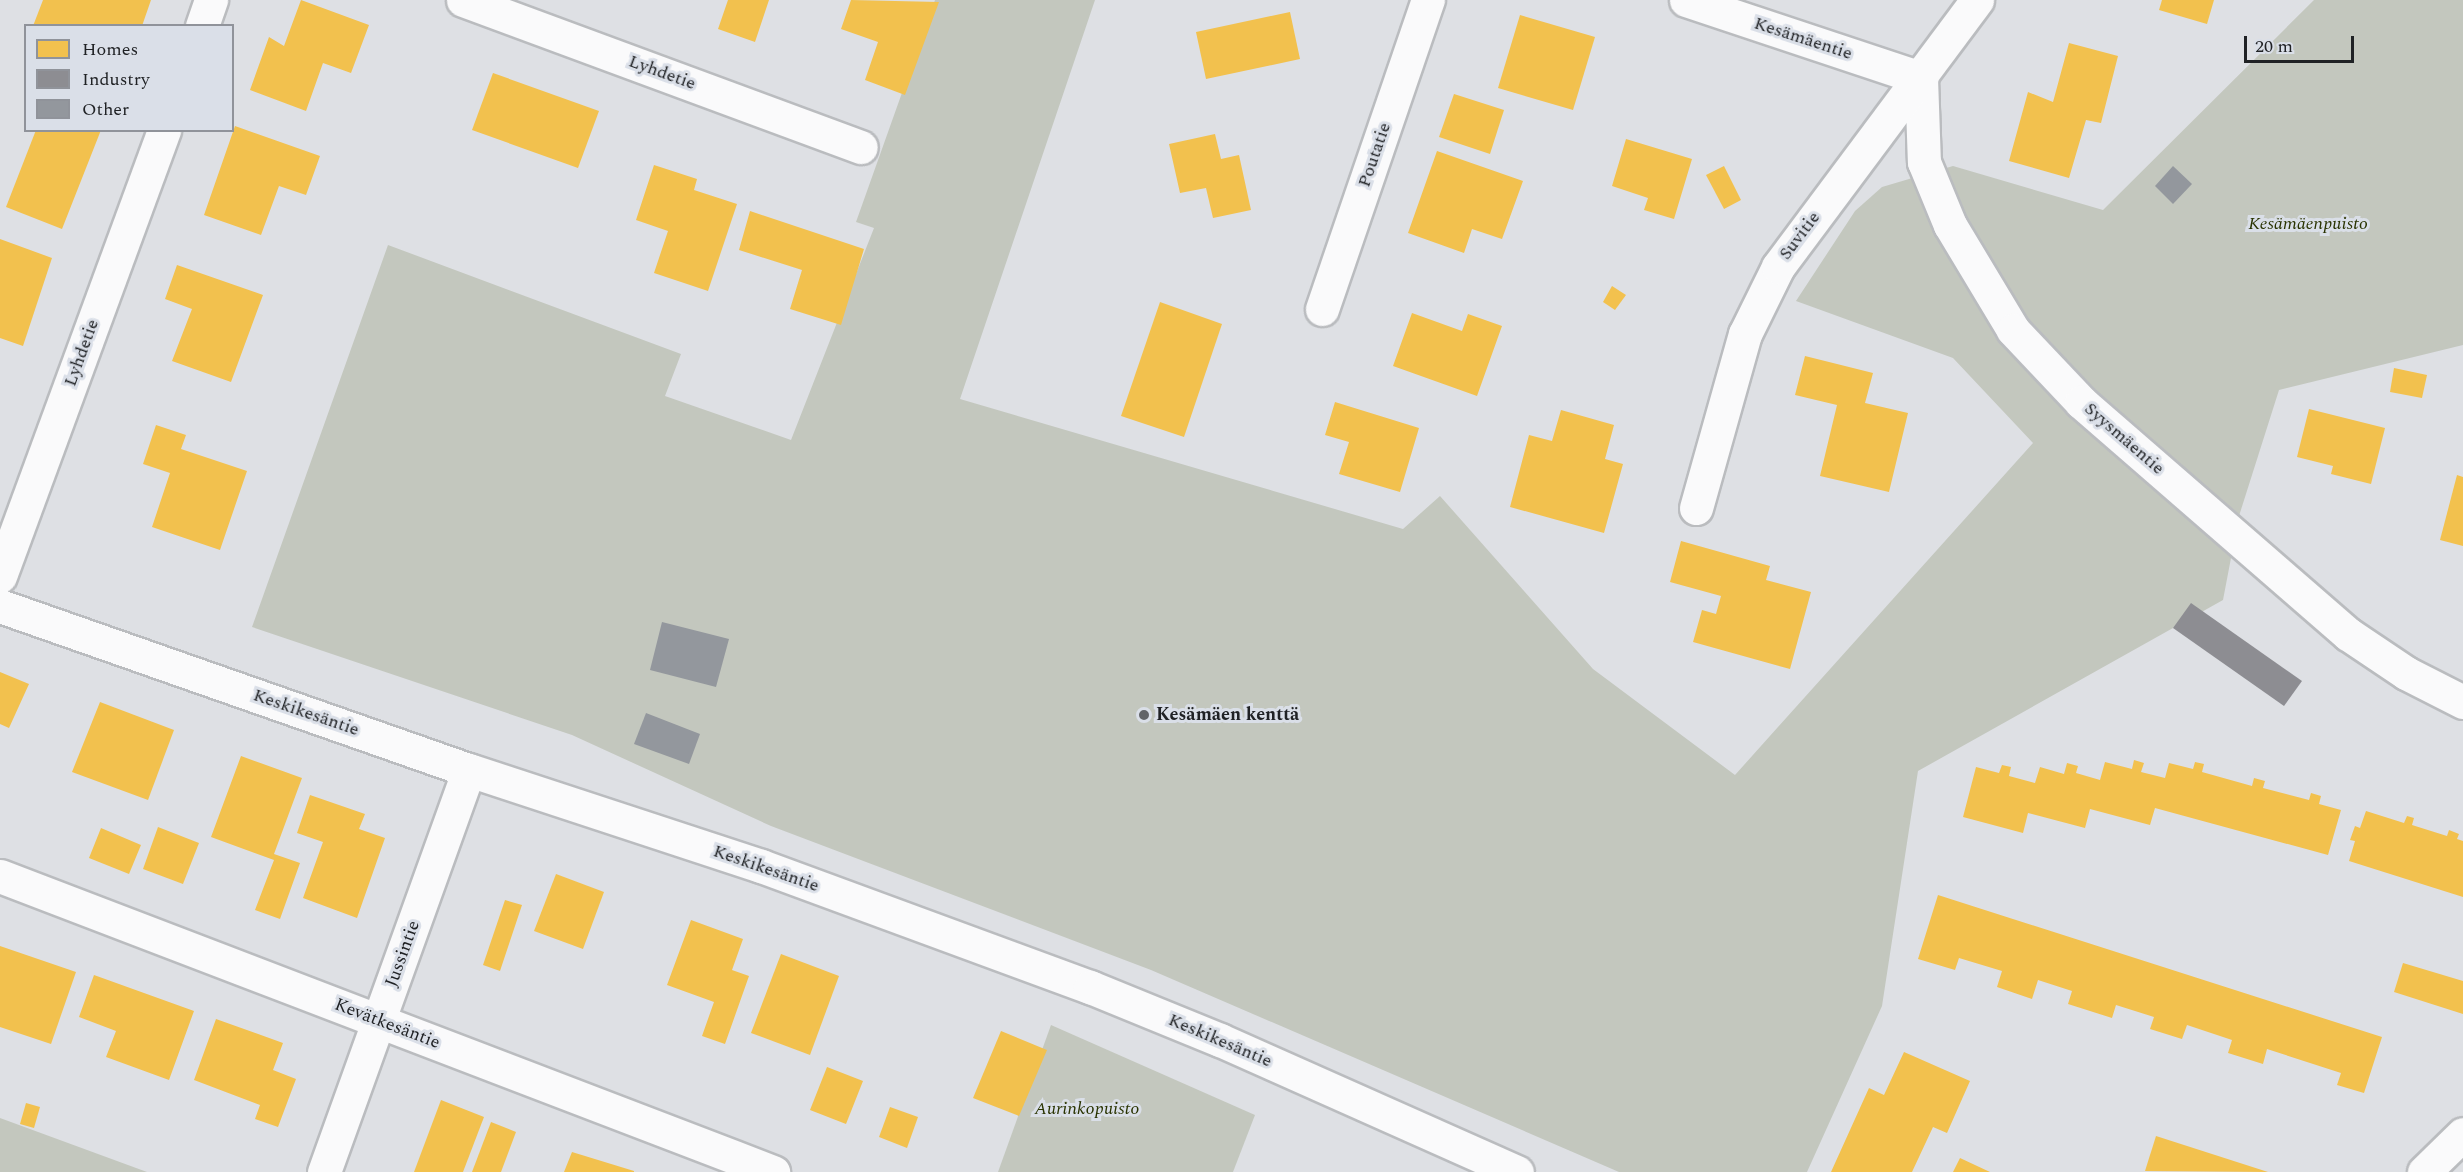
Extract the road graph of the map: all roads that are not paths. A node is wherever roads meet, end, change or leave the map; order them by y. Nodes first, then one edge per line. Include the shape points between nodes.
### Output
1 (211, 0) edge
2 (463, 0) edge
3 (1428, 0) edge
4 (1686, 0) edge
5 (1977, 0) edge
6 (203, 24) edge
7 (1921, 78) junction
8 (163, 132) edge
9 (861, 147) dead end
10 (1322, 309) dead end
11 (1696, 508) dead end
12 (0, 576) edge
13 (0, 606) edge
14 (2463, 702) edge
15 (469, 770) junction
16 (0, 876) edge
17 (379, 1021) junction
18 (2463, 1134) edge
19 (324, 1172) edge
20 (773, 1172) edge
21 (1517, 1172) edge
22 (2424, 1172) edge

1 - 6 street
2 - 9 street, Lyhdetie
3 - 10 street, Poutatie
4 - 7 street, Kesämäentie
5 - 7 street, Suvitie
7 - 11 street, Suvitie via 1799,235 1761,297 1745,334
7 - 14 street, Syysmäentie via 1924,162 1950,225 2013,330 2081,402 2348,634 2406,673
8 - 12 street, Lyhdetie
13 - 15 street, Keskikesäntie
15 - 17 street, Jussintie
15 - 21 street, Keskikesäntie via 761,866 1090,987 1220,1040
16 - 17 street, Kevätkesäntie
17 - 19 street, Jussintie
17 - 20 street, Kevätkesäntie
18 - 22 street

